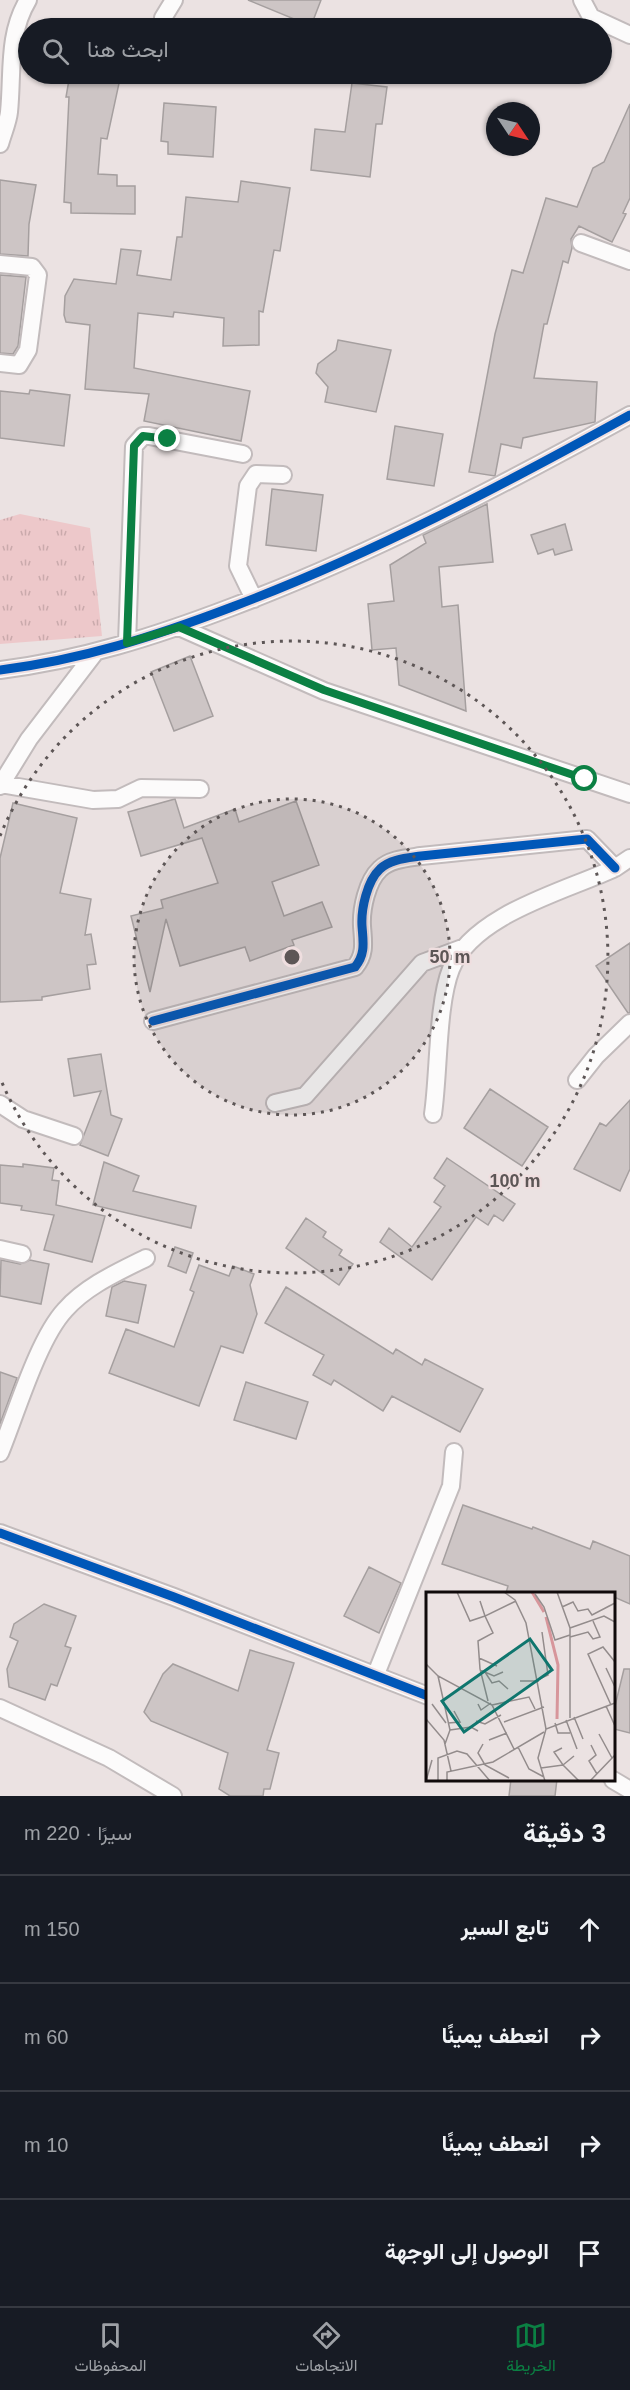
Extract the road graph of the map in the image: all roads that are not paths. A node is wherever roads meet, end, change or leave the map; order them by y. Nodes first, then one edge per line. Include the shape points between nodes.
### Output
1 (28, 0) edge
2 (174, 0) edge
3 (582, 0) edge
4 (20, 18) edge
5 (163, 18) edge
6 (593, 18) edge
7 (18, 22) edge
8 (612, 27) edge
9 (630, 35) edge
10 (5, 63) edge
11 (0, 144) edge
12 (581, 243) dead end
13 (630, 261) edge
14 (0, 264) edge
15 (0, 363) edge
16 (630, 415) edge
17 (243, 454) dead end
18 (283, 475) dead end
19 (254, 599) junction
20 (179, 627) junction
21 (127, 643) junction
22 (94, 654) junction
23 (0, 670) edge
24 (0, 785) edge
25 (200, 789) dead end
26 (630, 794) edge
27 (630, 858) edge
28 (615, 868) junction
29 (465, 947) junction
30 (153, 1021) dead end
31 (630, 1023) edge
32 (577, 1080) dead end
33 (276, 1102) dead end
34 (0, 1104) edge
35 (434, 1114) dead end
36 (74, 1136) dead end
37 (0, 1249) edge
38 (22, 1254) dead end
39 (146, 1258) dead end
40 (454, 1452) dead end
41 (0, 1453) edge
42 (0, 1533) edge
43 (376, 1674) junction
44 (426, 1695) edge
45 (0, 1708) edge
46 (615, 1780) edge
47 (630, 1790) edge
48 (173, 1796) edge

1 - 4 street
2 - 5 street
3 - 6 street
7 - 10 street
8 - 9 street
10 - 11 street via 9,114
12 - 13 street
14 - 15 street via 32,267 38,275 28,352 20,365
16 - 19 street via 498,487 306,579
17 - 21 street via 149,436 143,436 134,446
18 - 19 street via 256,474 248,486 238,566
19 - 20 street
20 - 21 street
20 - 26 street via 324,690
21 - 22 street
22 - 23 street
22 - 24 street via 29,739
24 - 25 street via 93,800 118,799 141,788
27 - 28 street
28 - 29 street via 503,918
28 - 30 street via 587,839 393,862 381,868 368,892 363,912 363,951 355,967
29 - 33 street via 422,963 305,1096
29 - 35 street via 452,968 445,1000
31 - 32 street
34 - 36 street via 23,1119
37 - 38 street
39 - 41 street via 81,1295 54,1322
40 - 43 street via 451,1486
42 - 43 street
43 - 44 street
45 - 48 street via 109,1758
46 - 47 street

